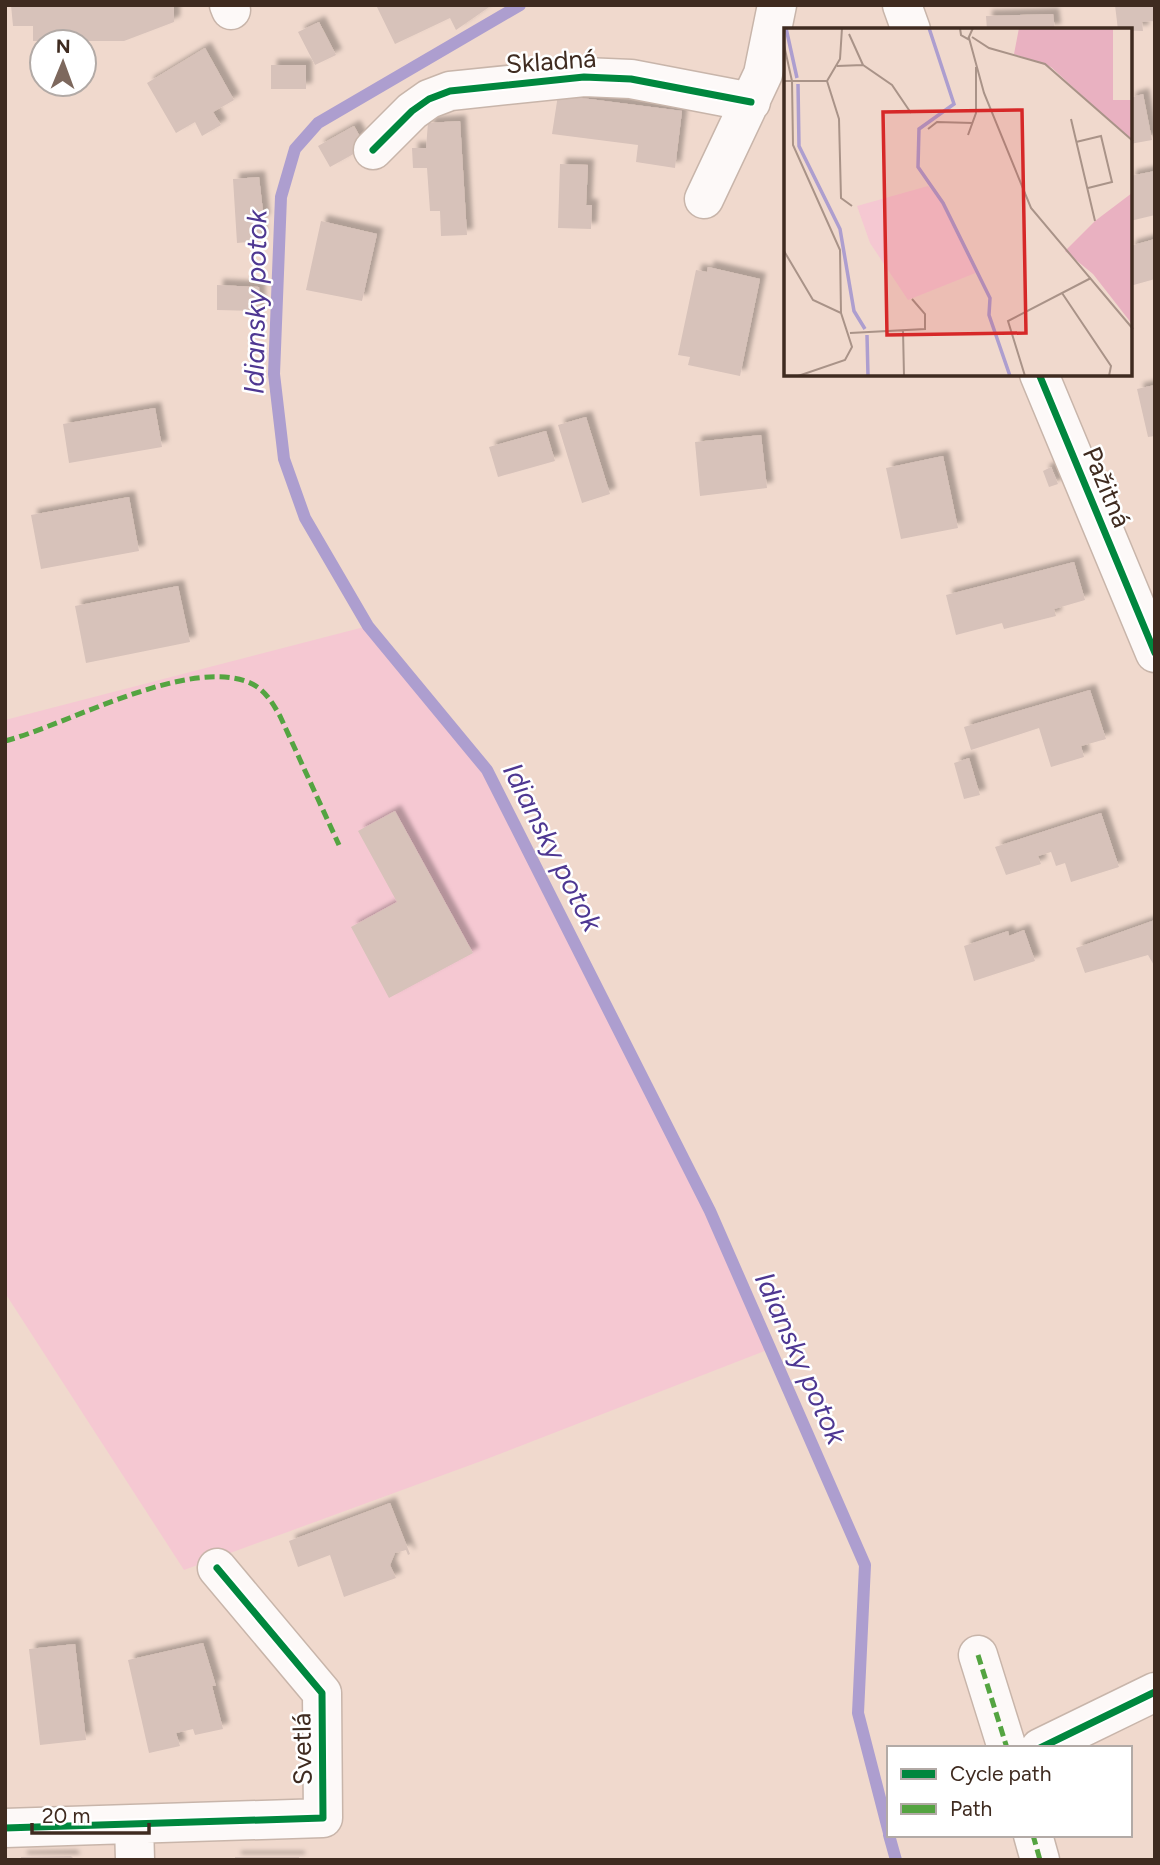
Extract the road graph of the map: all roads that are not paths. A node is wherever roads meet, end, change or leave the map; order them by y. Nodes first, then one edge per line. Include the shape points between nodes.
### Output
1 (777, 5) edge
2 (902, 5) edge
3 (910, 28) edge
4 (751, 102) junction
5 (373, 150) dead end
6 (704, 199) dead end
7 (1039, 376) edge
8 (1155, 653) edge
9 (217, 1568) dead end
10 (978, 1656) dead end
11 (1155, 1692) edge
12 (1006, 1746) edge
13 (1044, 1746) edge
14 (5, 1828) edge
15 (1034, 1837) edge
16 (135, 1842) edge
17 (1040, 1860) edge

1 - 4 street via 768,53
2 - 3 street
4 - 5 street, Skladná via 631,79 584,77 450,90 412,111
4 - 6 street
7 - 8 street, Pažitná
9 - 16 street, Svetlá via 322,1693 323,1818
10 - 12 street
11 - 13 street
14 - 16 street, Svetlá
15 - 17 street

